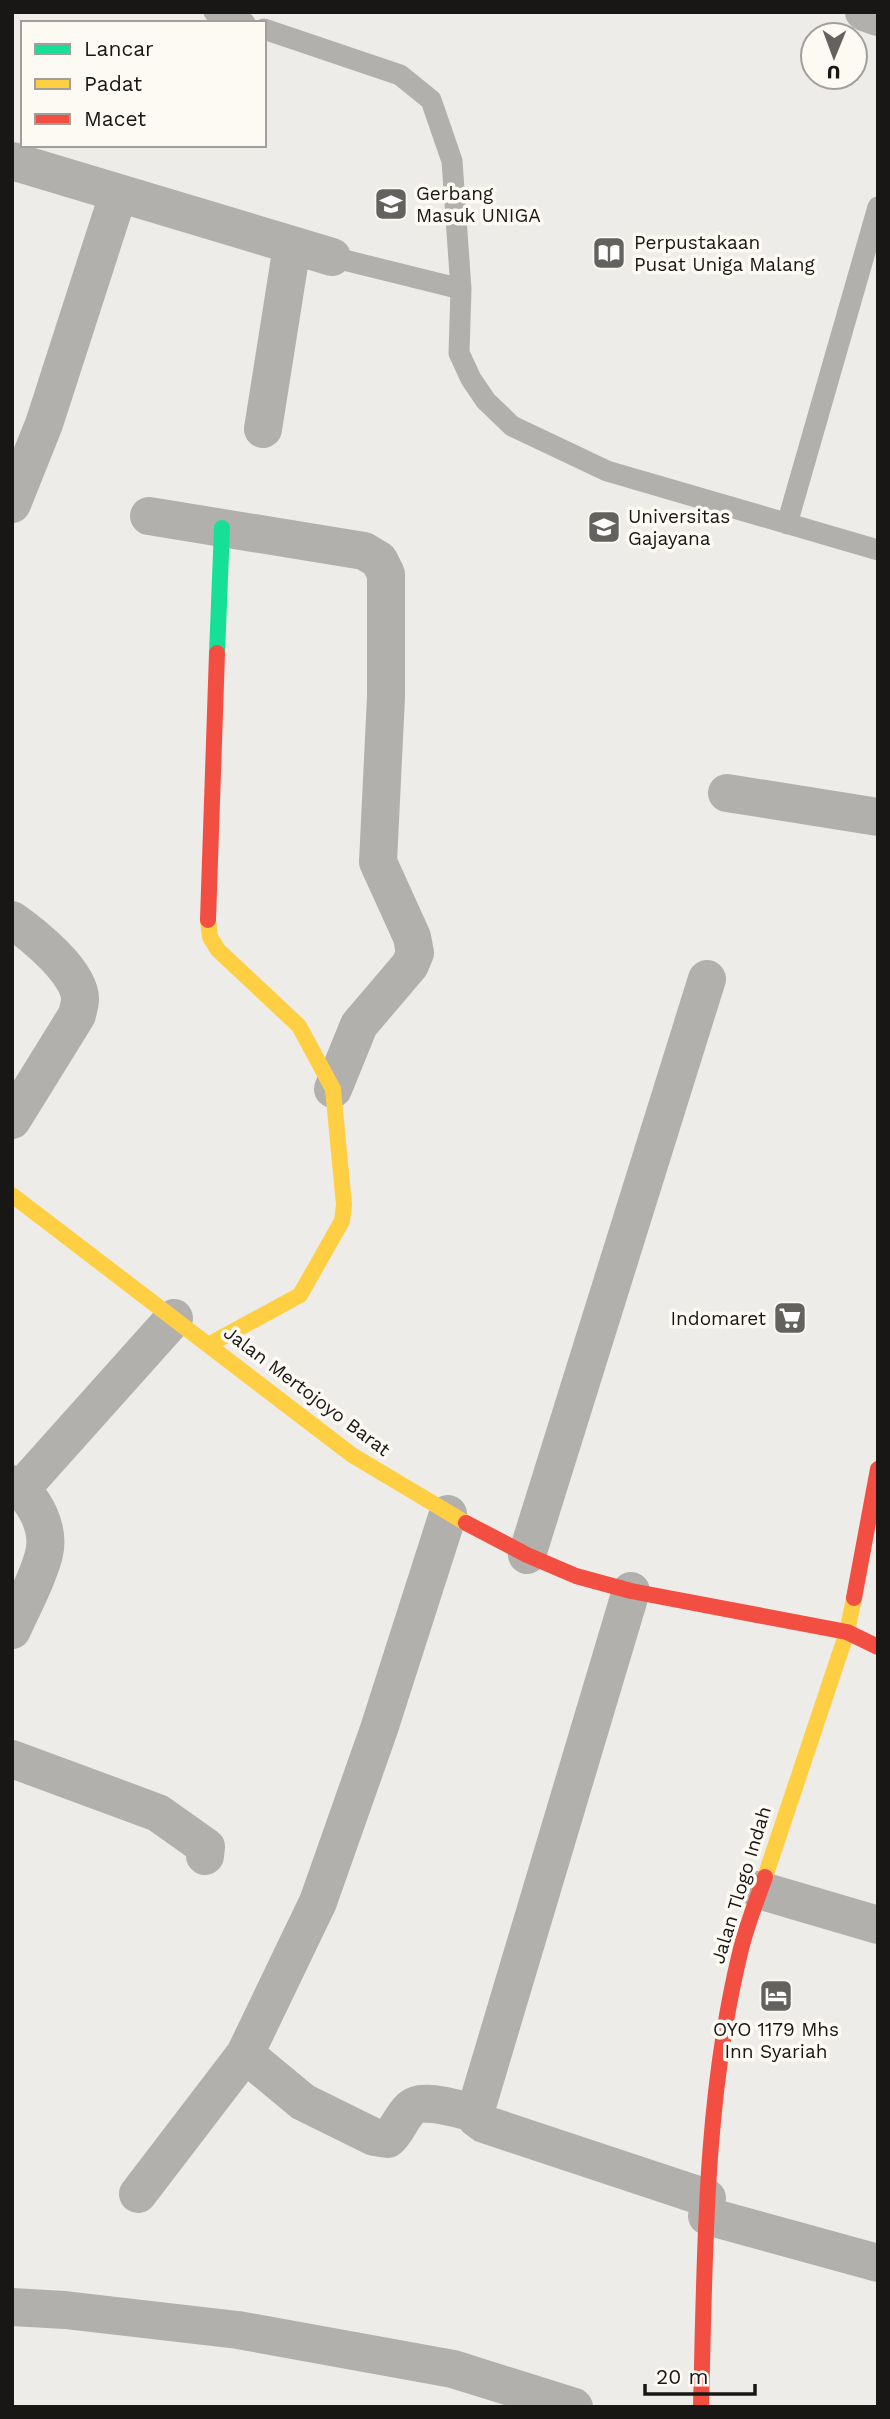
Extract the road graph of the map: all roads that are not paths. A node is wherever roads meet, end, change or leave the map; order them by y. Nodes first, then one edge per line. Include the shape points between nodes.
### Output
1 (214, 12) edge
2 (864, 12) edge
3 (878, 17) edge
4 (239, 21) edge
5 (266, 30) edge
6 (12, 161) edge
7 (118, 195) junction
8 (878, 206) edge
9 (292, 246) junction
10 (332, 257) joint
11 (461, 289) junction
12 (263, 429) dead end
13 (12, 504) edge
14 (149, 516) dead end
15 (787, 524) junction
16 (222, 528) junction
17 (878, 550) edge
18 (727, 793) dead end
19 (878, 817) edge
20 (12, 920) edge
21 (707, 979) dead end
22 (359, 1025) junction
23 (299, 1026) junction
24 (333, 1089) junction
25 (12, 1120) edge
26 (12, 1195) edge
27 (174, 1318) junction
28 (210, 1345) junction
29 (878, 1469) edge
30 (17, 1487) edge
31 (448, 1514) junction
32 (527, 1555) junction
33 (631, 1591) junction
34 (12, 1630) edge
35 (847, 1632) junction
36 (878, 1647) edge
37 (12, 1759) edge
38 (205, 1856) dead end
39 (759, 1890) junction
40 (878, 1925) edge
41 (245, 2054) junction
42 (475, 2113) junction
43 (138, 2194) dead end
44 (707, 2207) junction
45 (878, 2263) edge
46 (12, 2307) edge
47 (574, 2407) edge
48 (701, 2407) edge

1 - 4 lane
2 - 3 street
5 - 11 lane via 400,75 431,100 452,161
6 - 7 street
7 - 9 street
7 - 13 street via 44,424
8 - 15 lane
9 - 10 street
9 - 12 street
10 - 11 lane
11 - 15 lane via 459,353 486,401 512,426 607,471
14 - 16 street
15 - 17 lane
16 - 22 street via 364,551 379,560 386,573 378,862 415,953
16 - 23 street via 207,913 210,937 218,950
18 - 19 street
20 - 25 street via 67,970 80,998 77,1015
21 - 32 street
22 - 23 street
22 - 24 street
23 - 24 street
24 - 28 street via 342,1221 300,1295
26 - 27 street, Jalan Mertojoyo Barat
27 - 28 street, Jalan Mertojoyo Barat
27 - 30 street
28 - 31 street, Jalan Mertojoyo Barat via 352,1455
29 - 35 street, Jalan Tlogo Indah
30 - 34 street via 43,1522 45,1553
31 - 32 street, Jalan Mertojoyo Barat
31 - 41 street via 318,1902
32 - 33 street, Jalan Mertojoyo Barat via 576,1576
33 - 35 street, Jalan Mertojoyo Barat
33 - 42 street
35 - 36 street, Jalan Mertojoyo Barat
35 - 39 street, Jalan Tlogo Indah
37 - 38 street via 158,1813 205,1847
39 - 40 street
39 - 44 street, Jalan Tlogo Indah via 740,1951 725,2026
41 - 42 street via 303,2102 374,2137 388,2139 416,2104
41 - 43 street
42 - 44 street via 484,2124
44 - 45 street
44 - 48 street, Jalan Tlogo Indah
46 - 47 street via 251,2333 453,2369

